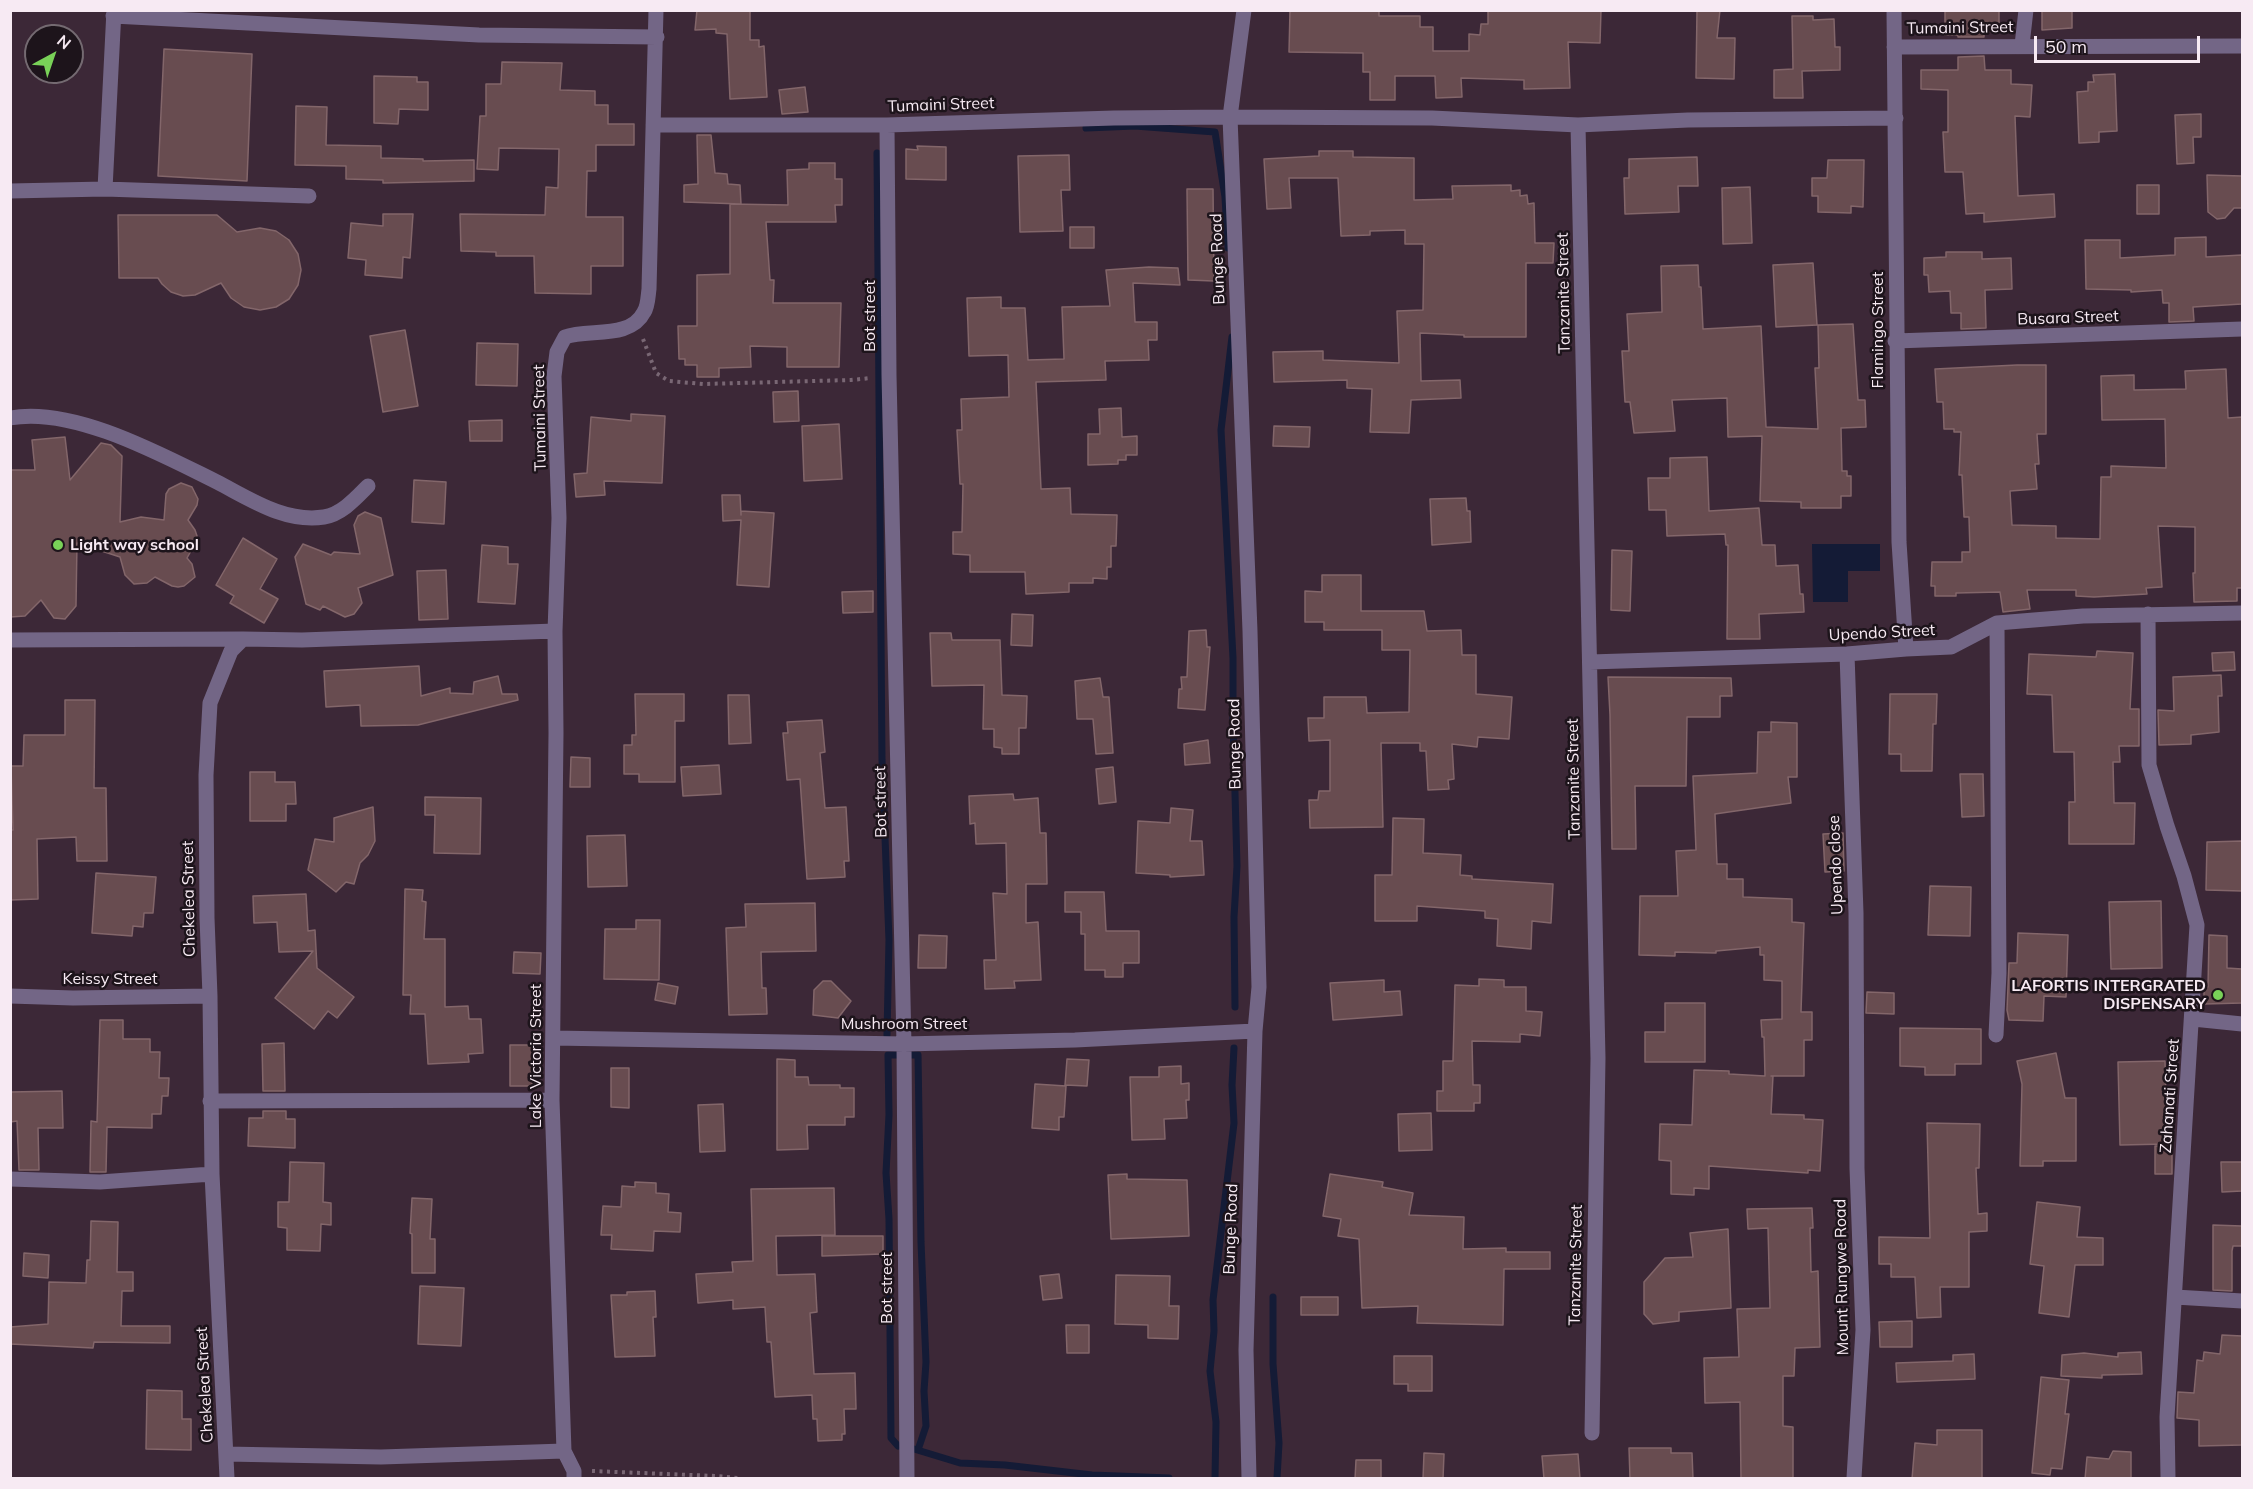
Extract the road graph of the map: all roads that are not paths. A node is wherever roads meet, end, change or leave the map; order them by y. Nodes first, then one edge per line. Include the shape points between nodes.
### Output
1 (656, 10) edge
2 (1244, 10) edge
3 (1894, 10) edge
4 (2026, 10) edge
5 (113, 13) edge
6 (657, 37) junction
7 (2022, 45) junction
8 (2242, 46) edge
9 (1894, 47) junction
10 (1230, 117) junction
11 (1896, 118) junction
12 (653, 125) junction
13 (887, 125) junction
14 (1578, 125) junction
15 (105, 189) junction
16 (10, 191) edge
17 (309, 196) dead end
18 (2242, 329) edge
19 (1896, 341) junction
20 (10, 418) edge
21 (368, 486) dead end
22 (2242, 613) edge
23 (2148, 614) junction
24 (1997, 623) junction
25 (555, 631) junction
26 (243, 639) junction
27 (10, 640) edge
28 (1906, 649) junction
29 (1847, 654) junction
30 (1590, 662) junction
31 (10, 996) edge
32 (210, 996) junction
33 (2193, 1019) junction
34 (2242, 1024) edge
35 (1255, 1031) junction
36 (1996, 1035) dead end
37 (553, 1038) junction
38 (904, 1044) junction
39 (1856, 1075) joint
40 (552, 1100) junction
41 (210, 1101) junction
42 (212, 1174) junction
43 (10, 1179) edge
44 (2175, 1297) junction
45 (2242, 1301) edge
46 (1592, 1433) dead end
47 (564, 1451) junction
48 (226, 1454) junction
49 (574, 1475) edge
50 (228, 1479) edge
51 (907, 1479) edge
52 (1249, 1479) edge
53 (1854, 1479) edge
54 (2168, 1479) edge

1 - 6 street
2 - 10 street, Bunge Road
3 - 9 street, Flamingo Street
4 - 7 street
5 - 6 street via 479,35
5 - 15 street
6 - 12 street
7 - 8 street, Tumaini Street
7 - 9 street, Tumaini Street
9 - 11 street, Flamingo Street
10 - 13 street, Tumaini Street
10 - 14 street, Tumaini Street via 1432,118
10 - 35 street, Bunge Road via 1250,631 1259,987
11 - 14 street, Tumaini Street
11 - 19 street, Flamingo Street
12 - 13 street, Tumaini Street
12 - 25 street, Tumaini Street via 649,289 645,312 637,321 615,332 577,332 565,337 557,352 559,518
13 - 38 street, Bot street
14 - 30 street, Tanzanite Street
15 - 16 street
15 - 17 street
18 - 19 street, Busara Street
19 - 28 street, Flamingo Street via 1899,542
20 - 21 street via 44,416 84,425 134,443 291,516 327,516 348,506
22 - 23 street, Upendo Street
23 - 24 street, Upendo Street
23 - 33 street, Zahanati Street via 2149,765 2197,925
24 - 28 street, Upendo Street via 1951,648
24 - 36 street
25 - 26 street
25 - 37 street, Lake Victoria Street
26 - 27 street
26 - 32 street, Chekelea Street via 221,670 210,703 206,837
28 - 29 street, Upendo Street
29 - 30 street, Upendo Street
29 - 39 street, Upendo close via 1856,913
30 - 46 street, Tanzanite Street via 1598,1058
31 - 32 street, Keissy Street
32 - 41 street, Chekelea Street
33 - 34 street
33 - 44 street, Zahanati Street
35 - 38 street, Mushroom Street
35 - 52 street, Bunge Road via 1246,1350
37 - 38 street, Mushroom Street
37 - 40 street, Lake Victoria Street
38 - 51 street, Bot street
39 - 53 street, Mount Rungwe Road via 1863,1330
40 - 41 street
40 - 47 street, Lake Victoria Street
41 - 42 street, Chekelea Street
42 - 43 street via 100,1182
42 - 48 street, Chekelea Street
44 - 45 street
44 - 54 street, Zahanati Street via 2167,1417
47 - 48 street via 381,1457
47 - 49 street, Lake Victoria Street
48 - 50 street, Chekelea Street

